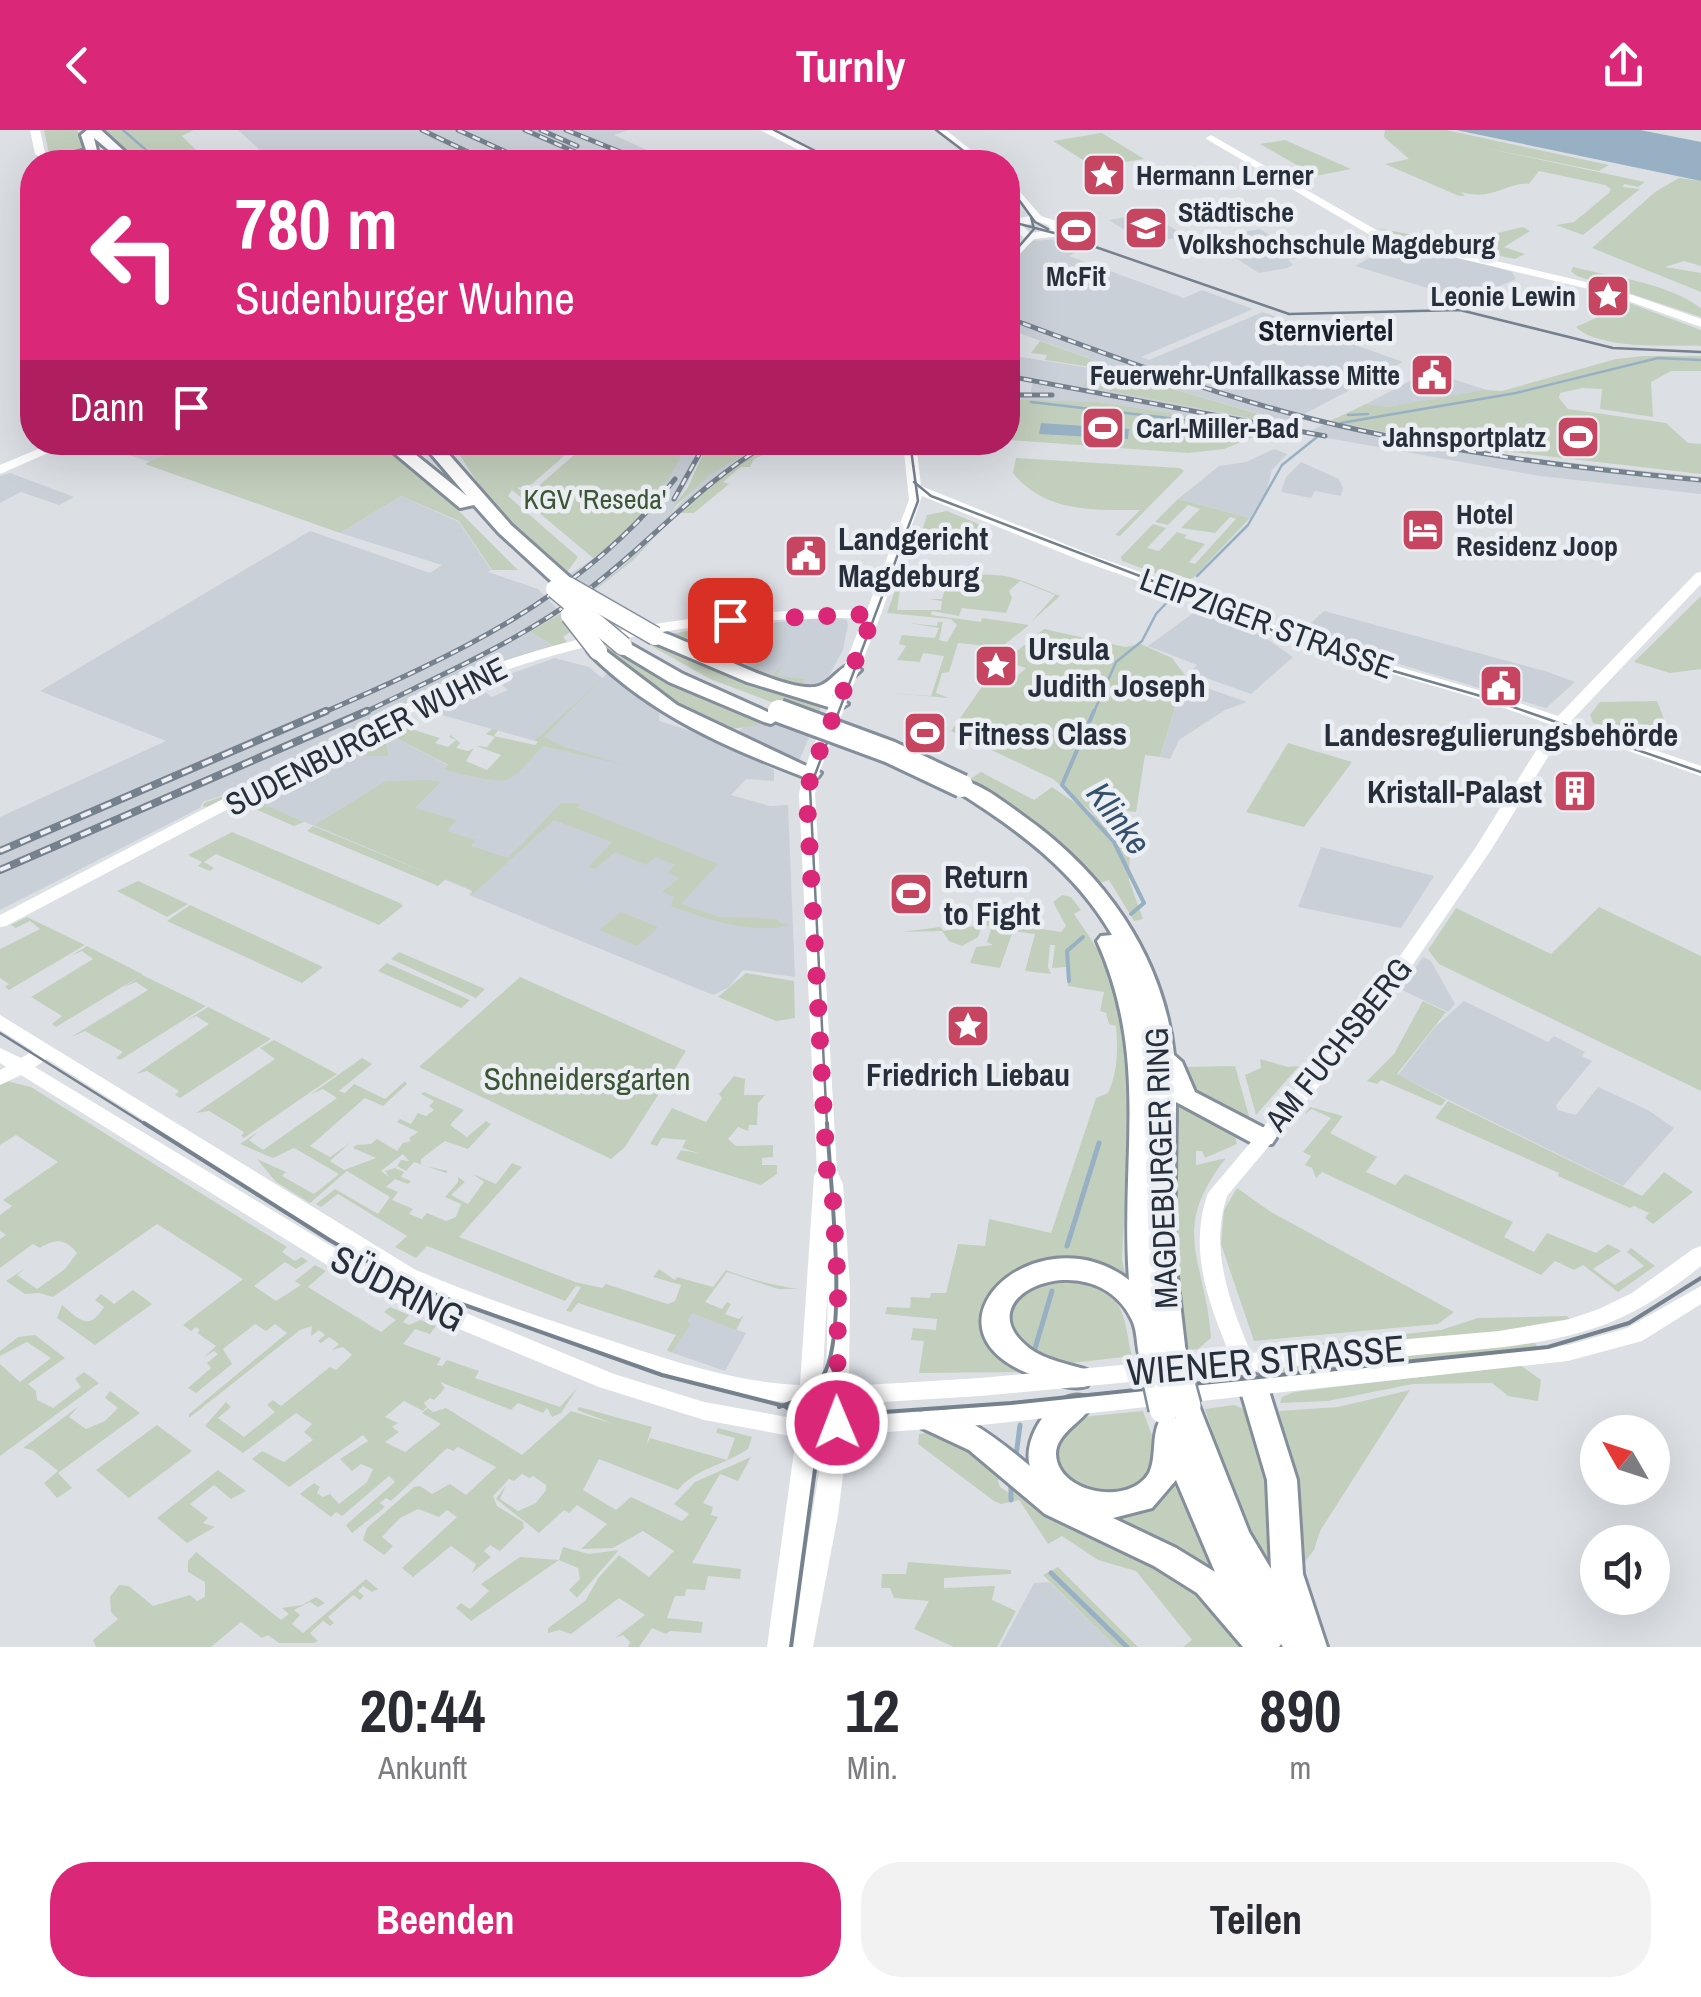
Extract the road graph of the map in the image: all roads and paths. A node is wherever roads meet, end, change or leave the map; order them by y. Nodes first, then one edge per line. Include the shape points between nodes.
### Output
1 (765, 130) edge
2 (779, 130) edge
3 (930, 130) edge
4 (940, 130) edge
5 (1198, 130) edge
6 (87, 132) edge
7 (106, 150) edge
8 (113, 150) edge
9 (806, 150) edge
10 (818, 150) edge
11 (954, 150) edge
12 (966, 150) edge
13 (1020, 196) edge
14 (1038, 219) junction
15 (1020, 225) edge
16 (1020, 225) edge
17 (1701, 324) edge
18 (36, 455) edge
19 (405, 455) edge
20 (426, 455) edge
21 (440, 455) edge
22 (455, 455) edge
23 (911, 455) edge
24 (0, 470) edge
25 (463, 484) junction
26 (918, 489) junction
27 (950, 503) junction
28 (466, 504) junction
29 (913, 508) junction
30 (525, 556) junction
31 (1701, 576) edge
32 (560, 587) junction
33 (874, 614) junction
34 (638, 642) junction
35 (851, 670) junction
36 (801, 694) junction
37 (838, 704) junction
38 (1562, 723) junction
39 (1701, 771) edge
40 (811, 773) junction
41 (958, 789) junction
42 (0, 922) edge
43 (0, 1020) edge
44 (1158, 1029) junction
45 (47, 1051) junction
46 (0, 1054) edge
47 (21, 1067) junction
48 (0, 1078) edge
49 (1262, 1138) junction
50 (827, 1171) junction
51 (1701, 1254) edge
52 (1701, 1294) edge
53 (1146, 1317) junction
54 (1162, 1356) junction
55 (1248, 1373) junction
56 (1077, 1392) junction
57 (810, 1395) junction
58 (837, 1396) junction
59 (1173, 1414) junction
60 (932, 1420) junction
61 (837, 1426) junction
62 (808, 1429) junction
63 (780, 1647) edge
64 (800, 1647) edge
65 (1263, 1647) edge
66 (1275, 1647) edge
67 (1300, 1647) edge
68 (1312, 1647) edge

1 - 9 main road
2 - 10 main road
3 - 11 main road
4 - 12 main road
5 - 17 main road via 1380,234 1481,254
6 - 7 highway
6 - 8 highway
13 - 14 main road
14 - 15 main road via 1060,232
14 - 16 main road
18 - 24 main road
19 - 28 highway
20 - 28 highway, MAGDEBURGER RING
21 - 25 highway, MAGDEBURGER RING
22 - 25 highway
23 - 26 main road
25 - 30 highway, MAGDEBURGER RING
26 - 27 main road, LEIPZIGER STRASSE
26 - 29 main road
27 - 29 main road, LEIPZIGER STRASSE
27 - 38 main road, LEIPZIGER STRASSE via 1305,644
28 - 30 highway, MAGDEBURGER RING
29 - 33 main road
30 - 32 highway, MAGDEBURGER RING
31 - 38 main road, AM FUCHSBERG via 1588,688
32 - 34 highway, MAGDEBURGER RING, bridge
32 - 34 highway, bridge
32 - 40 highway, bridge via 598,650 626,680 733,743
33 - 35 main road
33 - 42 main road, SUDENBURGER WUHNE via 730,620 575,644 506,663
34 - 36 highway
34 - 41 highway, MAGDEBURGER RING via 676,678
35 - 36 highway via 828,691
35 - 37 main road
36 - 37 highway
37 - 40 main road
38 - 39 main road, LEIPZIGER STRASSE
38 - 49 main road, AM FUCHSBERG via 1391,984
40 - 50 main road via 807,808
41 - 44 highway, MAGDEBURGER RING via 1035,833 1096,894 1136,959
41 - 53 highway, MAGDEBURGER RING via 1066,879 1097,919 1126,976 1145,1082 1140,1232
43 - 45 main road, SÜDRING
44 - 49 highway via 1181,1092
44 - 54 highway, MAGDEBURGER RING
45 - 47 main road
45 - 57 main road, SÜDRING via 423,1283 683,1373 758,1392
46 - 47 main road, SÜDRING
47 - 48 main road
47 - 62 main road, SÜDRING via 407,1298 646,1394 747,1421
49 - 55 main road, AM FUCHSBERG via 1223,1186 1209,1225 1212,1260
50 - 57 main road via 821,1182
50 - 58 main road via 834,1196
51 - 55 main road, WIENER STRASSE via 1649,1294 1575,1326
52 - 55 main road, WIENER STRASSE via 1643,1331 1589,1349 1319,1382
53 - 54 highway, MAGDEBURGER RING
53 - 56 highway via 1093,1272 1035,1271 1008,1288 997,1310 1000,1334
54 - 59 highway, MAGDEBURGER RING, bridge
55 - 56 main road, WIENER STRASSE
55 - 68 highway via 1282,1480 1286,1574
56 - 58 main road, WIENER STRASSE
56 - 59 highway via 1044,1434 1040,1456 1058,1486 1092,1504 1123,1505 1155,1488 1164,1474
56 - 60 main road, WIENER STRASSE
57 - 58 main road, WIENER STRASSE
57 - 62 main road
58 - 61 main road
59 - 66 highway, MAGDEBURGER RING via 1222,1556
59 - 67 highway, MAGDEBURGER RING
60 - 61 main road, WIENER STRASSE
60 - 65 highway via 970,1436 1056,1504 1208,1584
61 - 62 main road, WIENER STRASSE
61 - 64 main road
62 - 63 main road

